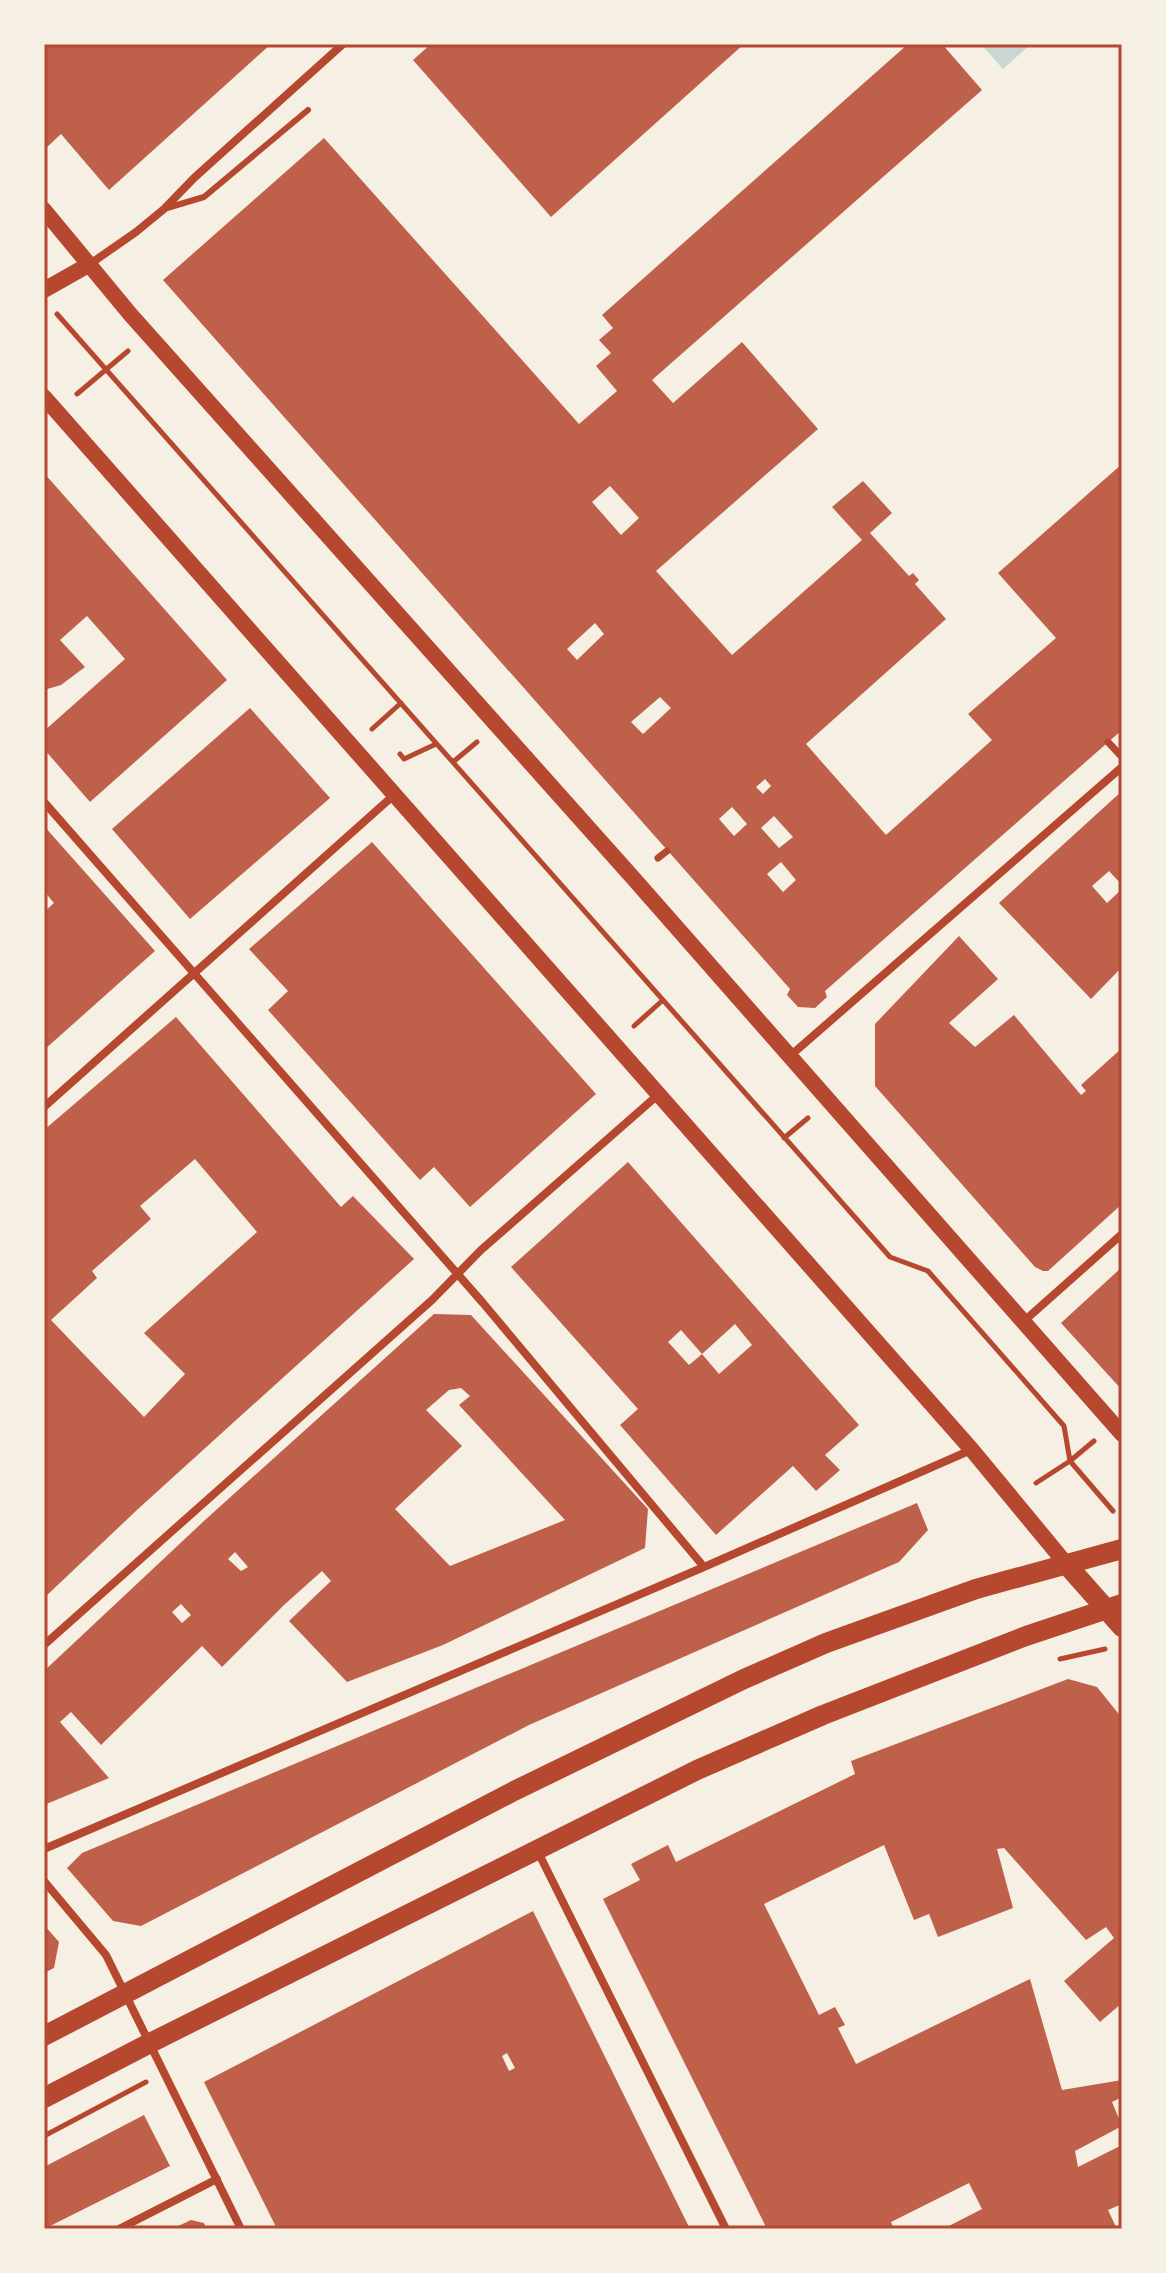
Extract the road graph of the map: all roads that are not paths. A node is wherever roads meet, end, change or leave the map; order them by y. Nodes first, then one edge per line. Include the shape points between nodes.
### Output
1 (343, 44) edge
2 (308, 110) dead end
3 (164, 209) junction
4 (44, 210) edge
5 (90, 264) junction
6 (44, 290) edge
7 (44, 397) edge
8 (1108, 742) dead end
9 (1122, 757) edge
10 (1122, 767) edge
11 (395, 795) junction
12 (44, 802) edge
13 (667, 851) dead end
14 (658, 858) dead end
15 (195, 974) junction
16 (790, 1056) junction
17 (659, 1094) junction
18 (44, 1107) edge
19 (1122, 1234) edge
20 (457, 1275) junction
21 (1022, 1322) junction
22 (1122, 1434) edge
23 (972, 1450) junction
24 (1122, 1549) edge
25 (1067, 1565) junction
26 (704, 1567) junction
27 (1113, 1606) edge
28 (1122, 1627) edge
29 (44, 1645) edge
30 (44, 1849) edge
31 (538, 1851) junction
32 (44, 1881) edge
33 (125, 1994) junction
34 (44, 2036) edge
35 (150, 2043) junction
36 (44, 2098) edge
37 (217, 2179) junction
38 (119, 2229) edge
39 (241, 2229) edge
40 (726, 2229) edge

1 - 3 street
2 - 3 lane via 204,197
3 - 5 street
4 - 5 main road
5 - 6 main road
5 - 16 main road
7 - 11 main road
8 - 9 street
10 - 16 street
11 - 15 street
11 - 17 main road
12 - 15 street
13 - 14 street
15 - 18 street
15 - 20 street
16 - 21 main road
17 - 20 street
17 - 23 main road
19 - 21 street
20 - 26 street
20 - 29 street
21 - 22 main road
23 - 25 main road
23 - 26 street
24 - 25 main road
25 - 27 main road
25 - 33 main road via 976,1589 744,1679 514,1791
26 - 30 street
27 - 28 main road
27 - 31 main road via 765,1740
31 - 35 main road
31 - 40 street
32 - 33 street via 106,1955
33 - 34 main road
33 - 35 street
35 - 36 main road
35 - 37 street
37 - 38 street
37 - 39 street

